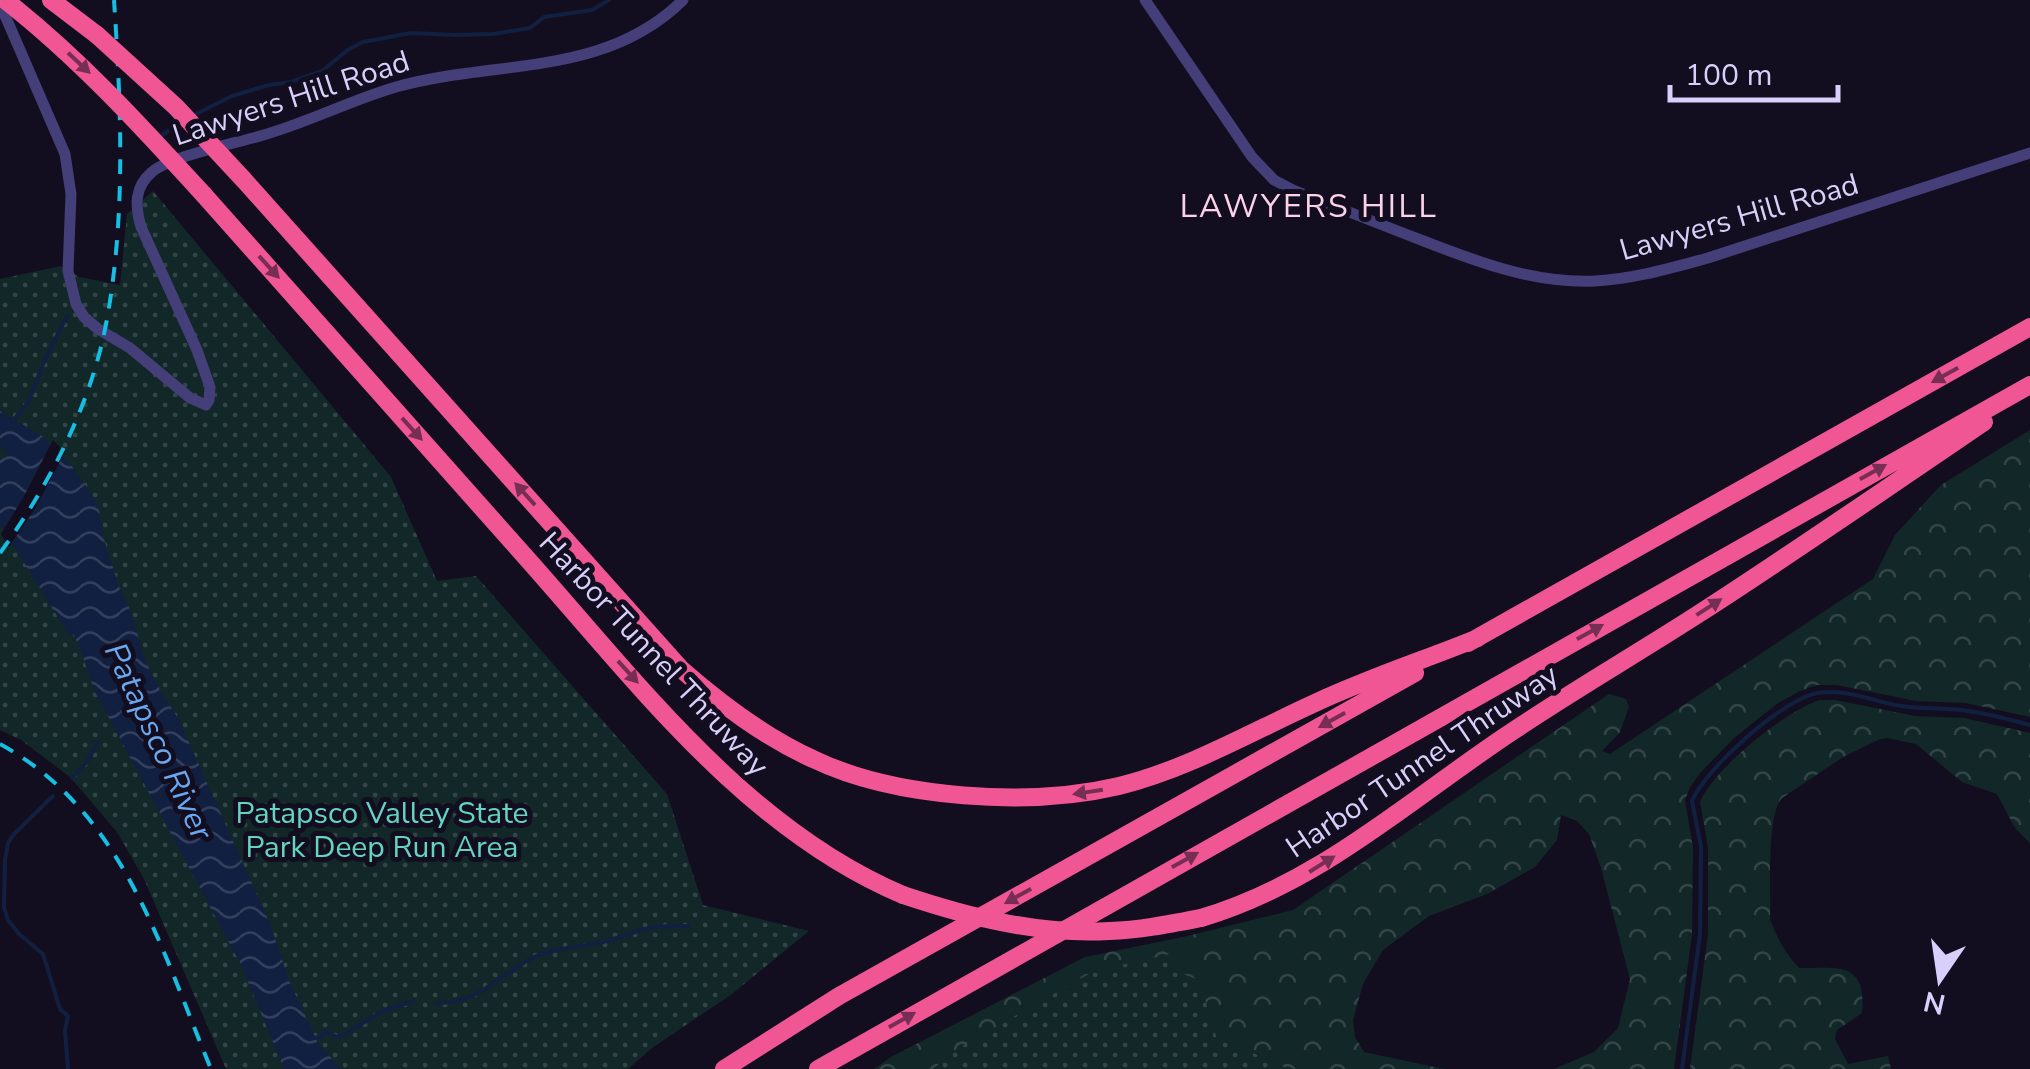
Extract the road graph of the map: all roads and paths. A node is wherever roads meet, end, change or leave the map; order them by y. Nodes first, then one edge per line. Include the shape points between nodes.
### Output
1 (51, 0) edge
2 (683, 0) edge
3 (1145, 0) edge
4 (3, 2) edge
5 (2030, 154) edge
6 (2030, 327) edge
7 (2030, 388) edge
8 (1478, 638) junction
9 (724, 1069) edge
10 (818, 1069) edge

8 -> 1 highway, Harbor Tunnel Thruway, bridge via 1122,786 1002,798 859,776 813,759 745,720 681,668 176,106
2 - 4 street, Lawyers Hill Road via 650,28 613,46 396,87 149,174 136,210 197,350 210,387 206,405 98,329 76,304 68,272 71,194 64,154
3 - 5 street, Lawyers Hill Road via 1274,180 1488,264 1565,281 1657,272
4 -> 7 highway, Harbor Tunnel Thruway, bridge via 37,25 135,118 722,773 847,868 902,895 988,920 1076,932 1156,927 1279,889
6 -> 8 highway
10 -> 7 highway
8 -> 9 highway via 856,987

